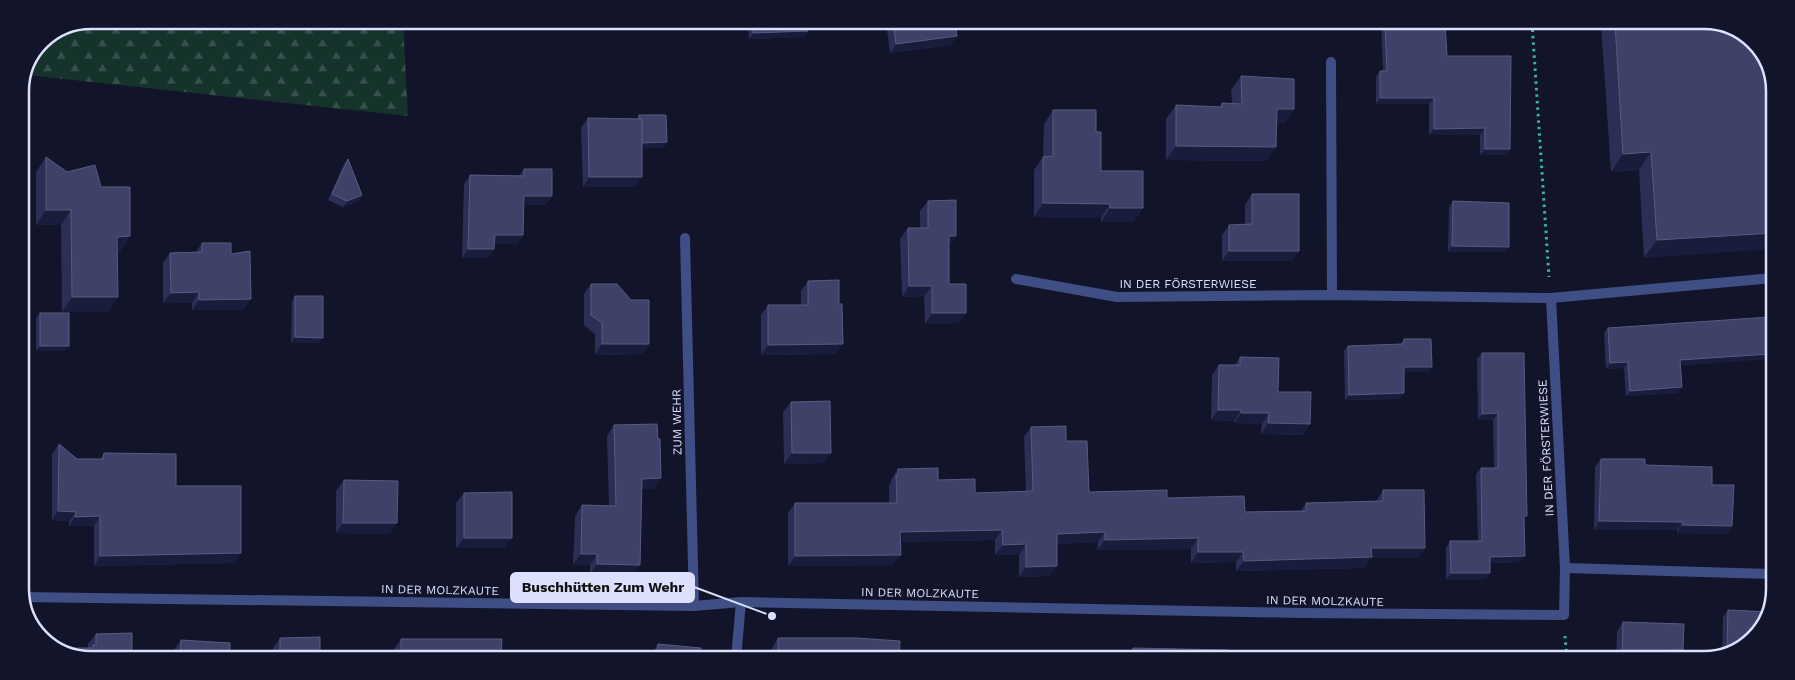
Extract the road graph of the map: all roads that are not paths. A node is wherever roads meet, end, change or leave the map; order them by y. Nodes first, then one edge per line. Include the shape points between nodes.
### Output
1 (1331, 62) dead end
2 (685, 238) dead end
3 (1016, 279) dead end
4 (1766, 279) edge
5 (1332, 295) junction
6 (1551, 298) junction
7 (1565, 568) junction
8 (1766, 574) edge
9 (30, 597) edge
10 (741, 602) junction
11 (694, 606) junction
12 (737, 651) edge

1 - 5 street
2 - 11 street, ZUM WEHR
3 - 5 street, IN DER FÖRSTERWIESE via 1117,298
4 - 6 street, IN DER FÖRSTERWIESE
5 - 6 street, IN DER FÖRSTERWIESE
6 - 7 street, IN DER FÖRSTERWIESE
7 - 8 street
7 - 10 street, IN DER MOLZKAUTE via 1564,615
9 - 11 street, IN DER MOLZKAUTE
10 - 11 street, IN DER MOLZKAUTE
10 - 12 street

